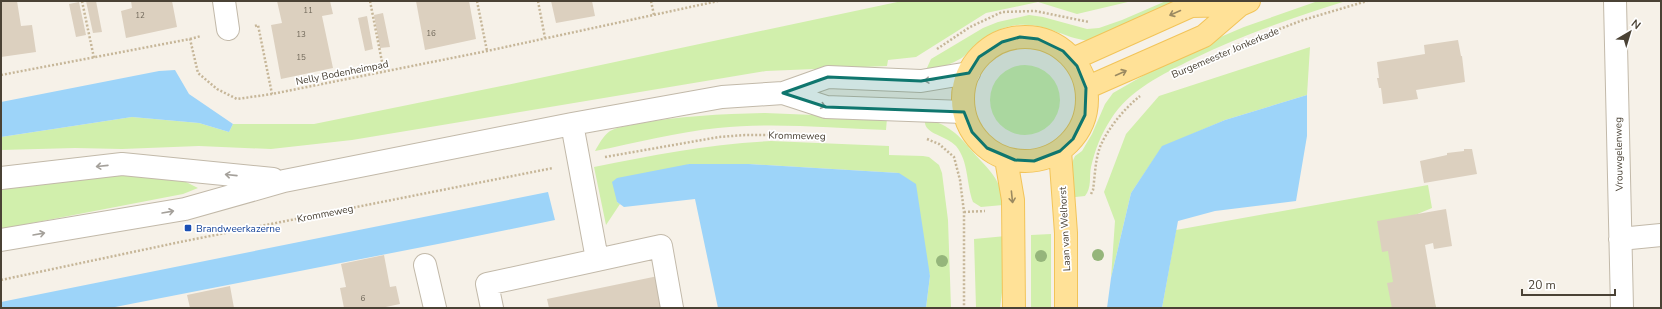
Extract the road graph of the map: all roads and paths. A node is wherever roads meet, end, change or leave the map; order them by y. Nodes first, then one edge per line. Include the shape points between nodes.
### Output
1 (82, 1) edge
2 (224, 1) edge
3 (370, 1) edge
4 (477, 1) edge
5 (538, 1) edge
6 (651, 1) edge
7 (718, 1) edge
8 (1367, 1) edge
9 (1615, 1) edge
10 (1245, 3) edge
11 (654, 15) junction
12 (1092, 22) dead end
13 (228, 29) dead end
14 (545, 38) junction
15 (1238, 45) dead end
16 (487, 51) junction
17 (94, 58) junction
18 (1073, 59) junction
19 (384, 72) junction
20 (968, 72) junction
21 (1, 74) edge
22 (921, 81) junction
23 (1086, 88) junction
24 (783, 93) junction
25 (1142, 94) dead end
26 (920, 110) junction
27 (964, 112) junction
28 (572, 124) junction
29 (826, 135) dead end
30 (1060, 150) junction
31 (1006, 159) junction
32 (579, 162) junction
33 (1, 178) edge
34 (284, 181) junction
35 (1063, 206) junction
36 (1012, 209) junction
37 (964, 212) junction
38 (1661, 235) edge
39 (1620, 239) junction
40 (1, 240) edge
41 (597, 259) junction
42 (426, 265) dead end
43 (1, 280) edge
44 (435, 308) edge
45 (492, 308) edge
46 (672, 308) edge
47 (964, 308) edge
48 (1014, 308) edge
49 (1066, 308) edge
50 (1622, 308) edge

1 - 17 path
2 - 13 street
3 - 19 path
4 - 16 path
5 - 14 path
6 - 11 path
7 - 11 path, Nelly Bodenheimpad
8 - 15 path, Burgemeester Jonkerkade via 1303,20
9 - 39 street, Vrouwgelenweg
10 -> 18 main road via 1191,6
23 -> 10 main road via 1204,36
11 - 14 path, Nelly Bodenheimpad
12 - 22 path via 1035,11 1002,12 970,27 930,53 922,64
14 - 16 path, Nelly Bodenheimpad
16 - 19 path, Nelly Bodenheimpad
17 - 19 path, Nelly Bodenheimpad via 190,39 198,74 217,89 237,99
17 - 21 path, Nelly Bodenheimpad
18 - 20 main road via 1047,42 1020,37 993,46 979,57
18 - 23 main road
20 -> 22 street
20 - 27 main road via 963,92
22 - 24 street via 828,77
23 - 30 main road via 1086,106 1082,123 1073,139
24 -> 26 street via 826,107
24 - 28 street via 722,97
25 - 35 path via 1124,110 1101,146 1096,163 1094,190 1087,201
26 - 27 street
26 - 37 path via 918,139 939,144 954,157
27 - 31 main road via 972,132 979,141 991,152
28 - 32 street
28 - 34 street
29 - 32 path, Krommeweg via 745,134
30 - 31 main road via 1034,161
30 - 35 main road, Laan van Welhorst
31 -> 36 main road via 1013,200
32 - 41 street
32 - 43 path, Krommeweg
34 -> 33 street via 122,164
40 -> 34 street via 185,209
35 - 49 main road, Laan van Welhorst via 1066,234
36 - 37 path
36 - 48 main road
37 - 47 path
38 - 39 street
39 - 50 street, Vrouwgelenweg
41 - 45 street via 487,284
41 - 46 street via 661,246
42 - 44 street

